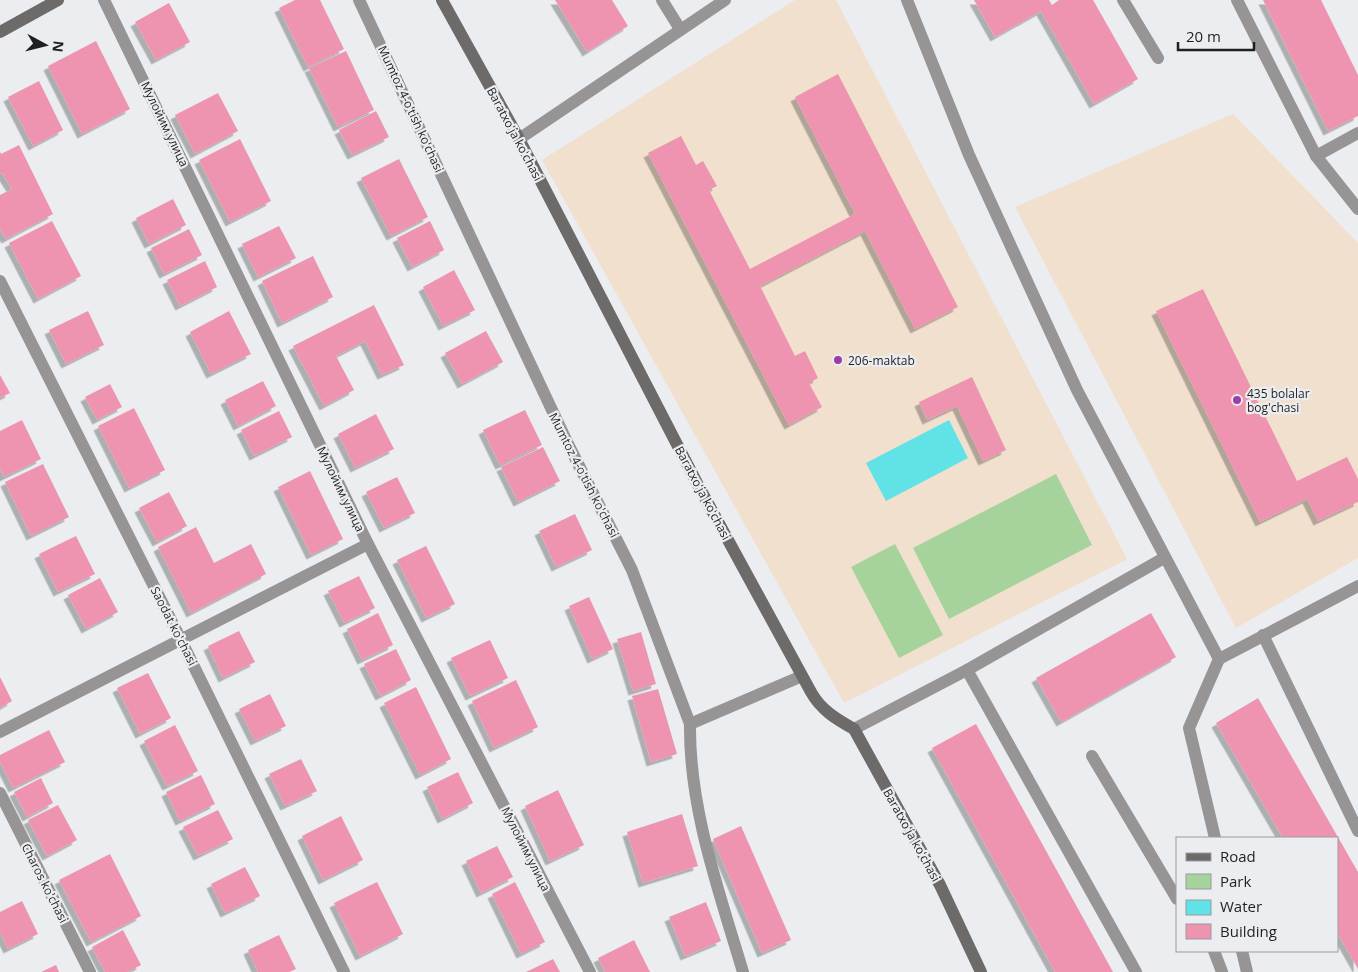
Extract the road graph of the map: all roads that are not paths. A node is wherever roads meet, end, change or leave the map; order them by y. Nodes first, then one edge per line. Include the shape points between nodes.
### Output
1 (58, 0) edge
2 (104, 0) edge
3 (359, 0) edge
4 (442, 0) edge
5 (662, 0) edge
6 (725, 0) edge
7 (907, 0) edge
8 (1123, 0) edge
9 (1237, 0) edge
10 (680, 29) junction
11 (0, 32) edge
12 (1158, 58) dead end
13 (1358, 133) edge
14 (519, 139) junction
15 (1316, 156) junction
16 (1358, 209) edge
17 (0, 281) edge
18 (368, 544) junction
19 (1164, 558) junction
20 (1358, 586) edge
21 (1264, 635) junction
22 (180, 638) junction
23 (1219, 659) junction
24 (968, 670) junction
25 (802, 676) junction
26 (690, 724) junction
27 (854, 729) junction
28 (0, 732) edge
29 (1092, 756) dead end
30 (0, 793) edge
31 (1358, 831) edge
32 (1216, 837) edge
33 (1176, 896) edge
34 (1214, 952) edge
35 (1242, 952) edge
36 (90, 972) edge
37 (344, 972) edge
38 (590, 972) edge
39 (743, 972) edge
40 (981, 972) edge
41 (1136, 972) edge
42 (1222, 972) edge
43 (1247, 972) edge

1 - 11 street
2 - 18 street, Мулойим улица
3 - 26 street, Mumtoz 4-o'tish ko'chasi via 568,444 632,570
4 - 14 street, Baratxoʻja koʻchasi
5 - 10 street
6 - 10 street
7 - 19 street via 969,155 1077,390
8 - 12 street
9 - 15 street
10 - 14 street
13 - 15 street
14 - 25 street, Baratxoʻja koʻchasi via 698,485
15 - 16 street
17 - 22 street, Saodat ko'chasi
18 - 22 street
18 - 38 street, Мулойим улица
19 - 23 street
19 - 24 street
20 - 21 street
21 - 23 street
21 - 31 street
22 - 28 street
22 - 37 street, Saodat ko'chasi
23 - 32 street via 1189,728
24 - 27 street
24 - 41 street
25 - 26 street
25 - 27 street, Baratxoʻja koʻchasi via 821,706 835,719
26 - 39 street, Mumtoz 4-o'tish ko'chasi via 690,748 703,837
27 - 40 street, Baratxoʻja koʻchasi via 940,885
29 - 33 street
30 - 36 street, Charos ko'chasi
34 - 42 street
35 - 43 street

